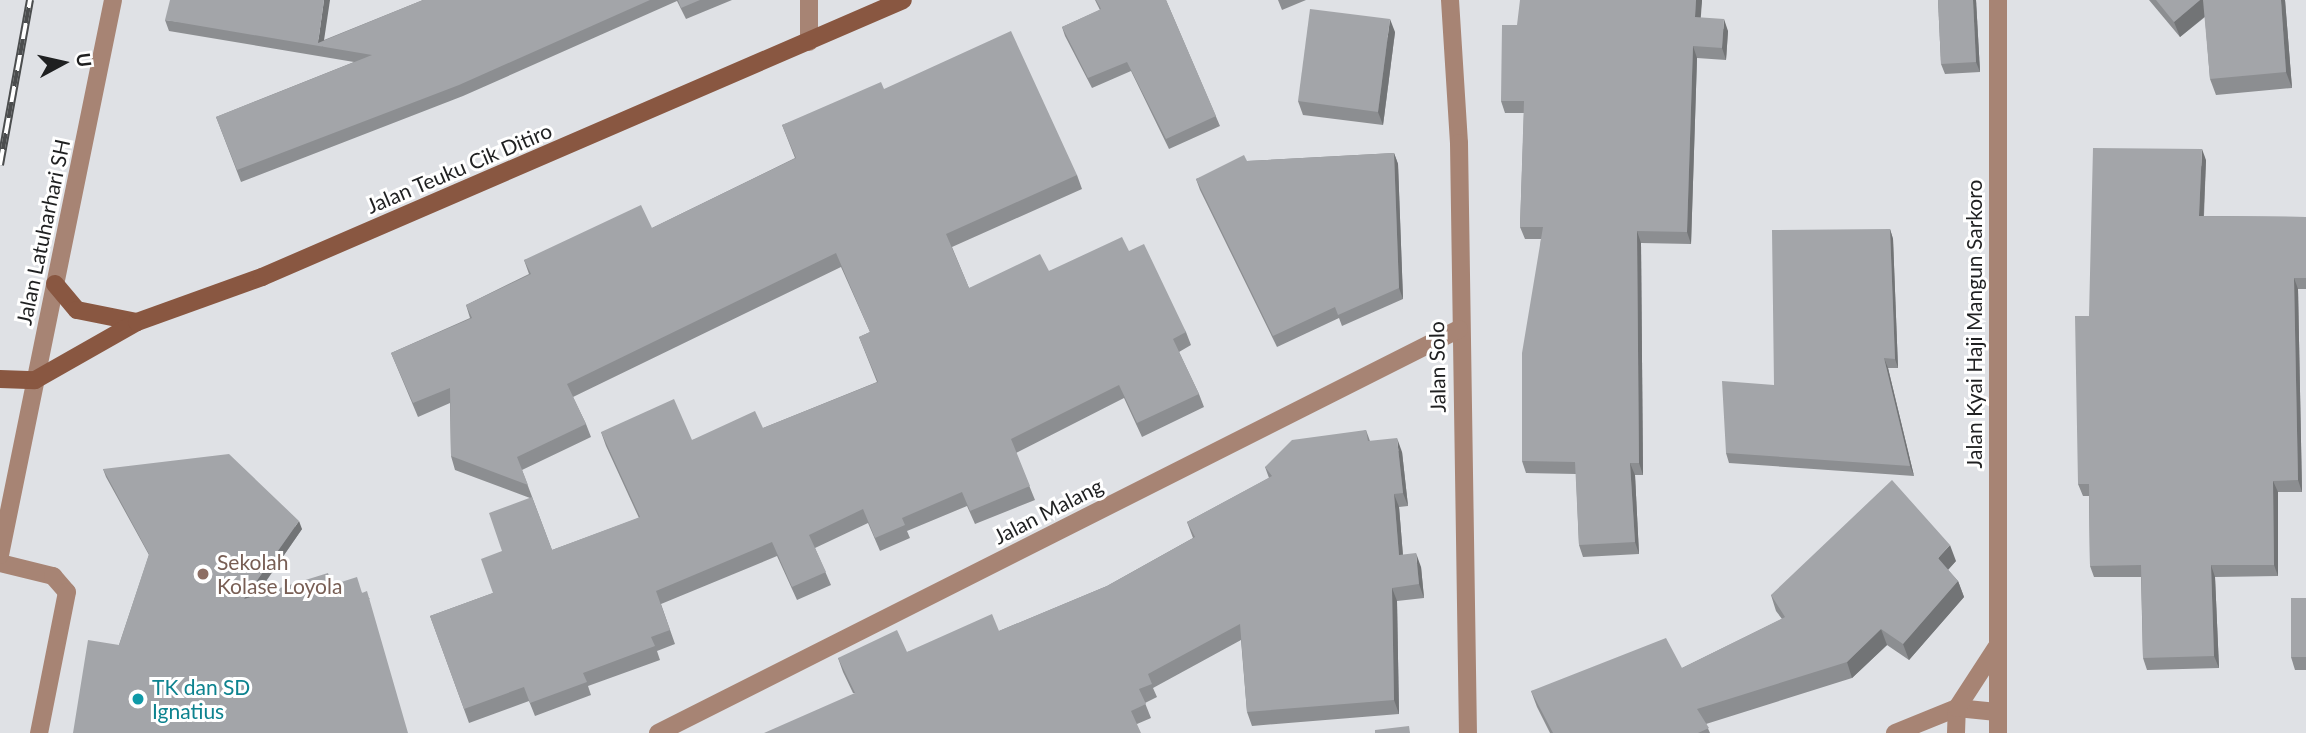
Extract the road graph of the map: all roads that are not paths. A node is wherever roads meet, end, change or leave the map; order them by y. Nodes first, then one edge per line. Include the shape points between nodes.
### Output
1 (113, 0) edge
2 (809, 0) edge
3 (903, 0) edge
4 (1450, 0) edge
5 (1998, 0) edge
6 (809, 42) junction
7 (55, 284) junction
8 (138, 323) junction
9 (1459, 329) junction
10 (0, 379) edge
11 (35, 380) junction
12 (0, 555) edge
13 (0, 563) edge
14 (1996, 648) junction
15 (1956, 708) junction
16 (1997, 712) junction
17 (39, 733) edge
18 (658, 733) edge
19 (1468, 733) edge
20 (1895, 733) edge
21 (1956, 733) edge
22 (1997, 733) edge

1 - 7 street, Jalan Latuharhari SH
2 - 6 street
3 - 6 main road, Jalan Teuku Cik Ditiro
4 - 9 street, Jalan Solo via 1459,143
5 - 14 street, Jalan Kyai Haji Mangun Sarkoro
6 - 8 main road, Jalan Teuku Cik Ditiro via 262,277
7 - 8 main road via 77,310
7 - 11 street, Jalan Latuharhari SH
8 - 11 main road, Jalan Teuku Cik Ditiro
9 - 18 street, Jalan Malang
9 - 19 street, Jalan Solo
10 - 11 main road
11 - 12 street, Jalan Latuharhari SH
13 - 17 street via 53,576 67,592
14 - 15 street
14 - 16 street, Jalan Kyai Haji Mangun Sarkoro
15 - 16 street
15 - 20 street
15 - 21 street
16 - 22 street, Jalan Kyai Haji Mangun Sarkoro

